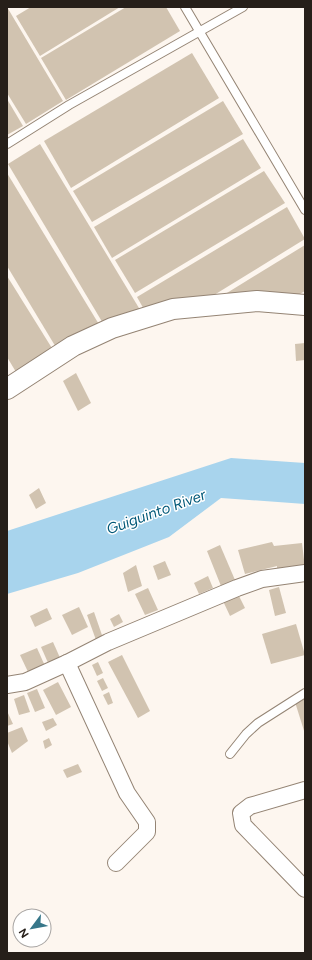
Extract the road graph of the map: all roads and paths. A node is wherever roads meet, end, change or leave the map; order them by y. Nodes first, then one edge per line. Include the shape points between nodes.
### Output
1 (186, 7) edge
2 (243, 7) edge
3 (200, 32) junction
4 (7, 144) edge
5 (305, 210) edge
6 (305, 305) edge
7 (7, 389) edge
8 (305, 574) edge
9 (67, 663) junction
10 (7, 685) edge
11 (305, 693) edge
12 (230, 754) dead end
13 (305, 790) edge
14 (116, 863) dead end
15 (298, 871) edge
16 (305, 889) edge

1 - 3 lane
2 - 3 lane
3 - 4 lane via 69,105
3 - 5 lane
6 - 7 street via 257,301 173,309 112,328 73,346
8 - 9 street via 262,579 237,588 108,642
9 - 10 street via 25,682
9 - 14 street via 127,794 147,822 147,832
11 - 12 lane via 258,723
13 - 15 street via 250,806 241,813 243,825
15 - 16 street

